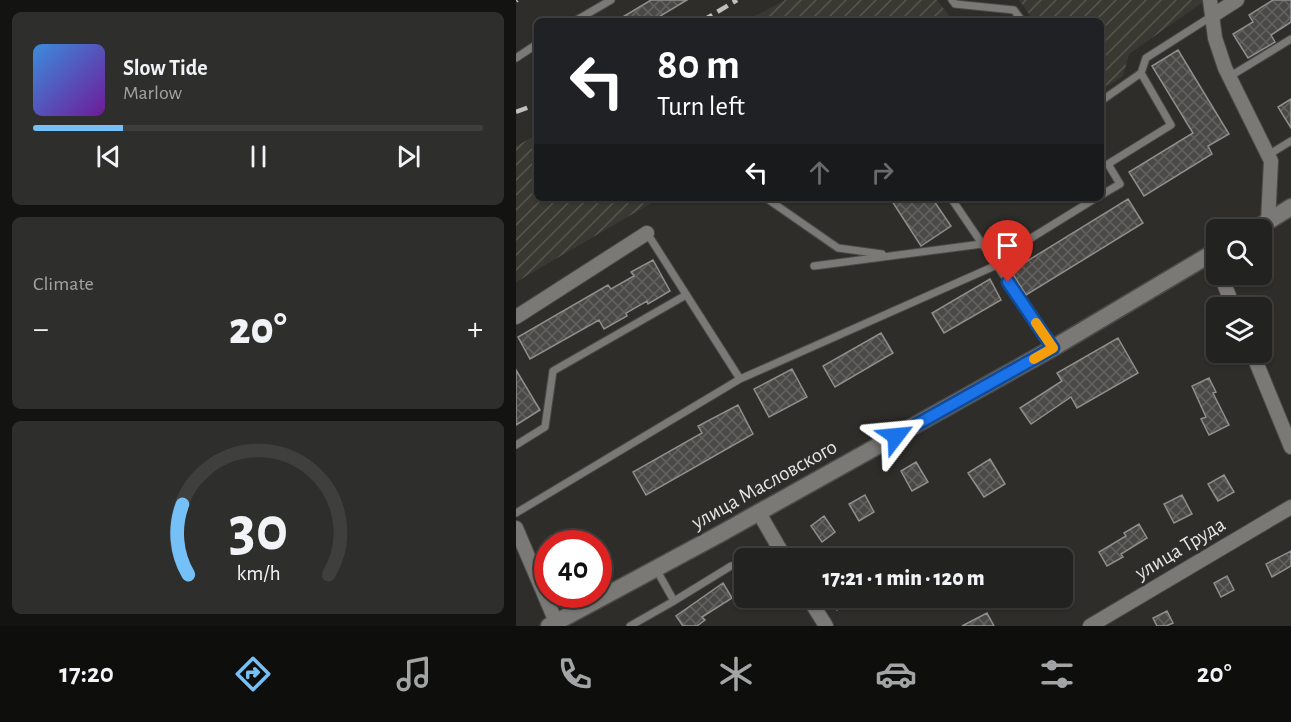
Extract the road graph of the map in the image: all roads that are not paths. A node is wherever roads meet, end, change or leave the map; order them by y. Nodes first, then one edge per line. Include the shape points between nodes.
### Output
1 (611, 0) edge
2 (952, 0) edge
3 (1210, 0) edge
4 (1237, 0) edge
5 (1212, 16) junction
6 (580, 18) edge
7 (1020, 18) edge
8 (1291, 39) edge
9 (534, 46) edge
10 (516, 58) edge
11 (1141, 73) junction
12 (1229, 77) junction
13 (1104, 99) edge
14 (1291, 141) edge
15 (1268, 155) junction
16 (1104, 193) edge
17 (770, 201) edge
18 (953, 201) edge
19 (1091, 201) edge
20 (1291, 207) edge
21 (1262, 219) edge
22 (1272, 219) edge
23 (647, 233) joint
24 (982, 244) junction
25 (891, 256) junction
26 (1206, 262) edge
27 (995, 263) junction
28 (814, 266) dead end
29 (686, 295) junction
30 (516, 317) edge
31 (1053, 348) junction
32 (1257, 363) edge
33 (740, 379) junction
34 (516, 445) edge
35 (1291, 447) edge
36 (1291, 507) edge
37 (516, 513) edge
38 (759, 513) junction
39 (516, 528) edge
40 (779, 548) edge
41 (731, 566) dead end
42 (656, 569) junction
43 (674, 601) junction
44 (814, 608) edge
45 (552, 624) edge
46 (630, 626) edge
47 (825, 626) edge
48 (1089, 626) edge

1 - 6 lane
2 - 7 lane via 955,4 1014,10
3 - 5 street
4 - 5 street
5 - 11 lane via 1146,58
5 - 12 street via 1215,38
8 - 12 lane
9 - 10 lane
11 - 13 lane
11 - 16 lane via 1171,125 1108,164 1120,184
12 - 15 street
14 - 15 lane
15 - 21 street via 1271,161
17 - 25 lane via 838,248
18 - 24 lane
19 - 27 lane
20 - 22 street
23 - 29 lane
23 - 30 street
24 - 25 lane
24 - 27 lane
25 - 28 lane
26 - 31 street, улица Масловского
27 - 31 lane
27 - 33 lane
29 - 33 lane
29 - 34 lane via 553,371 544,427
31 - 38 street, улица Масловского
32 - 35 street
33 - 37 lane
36 - 48 street, улица Труда
38 - 40 street
38 - 42 street, улица Масловского
39 - 45 street
41 - 43 lane
42 - 43 lane
42 - 45 street, улица Масловского
43 - 46 lane
44 - 47 street

